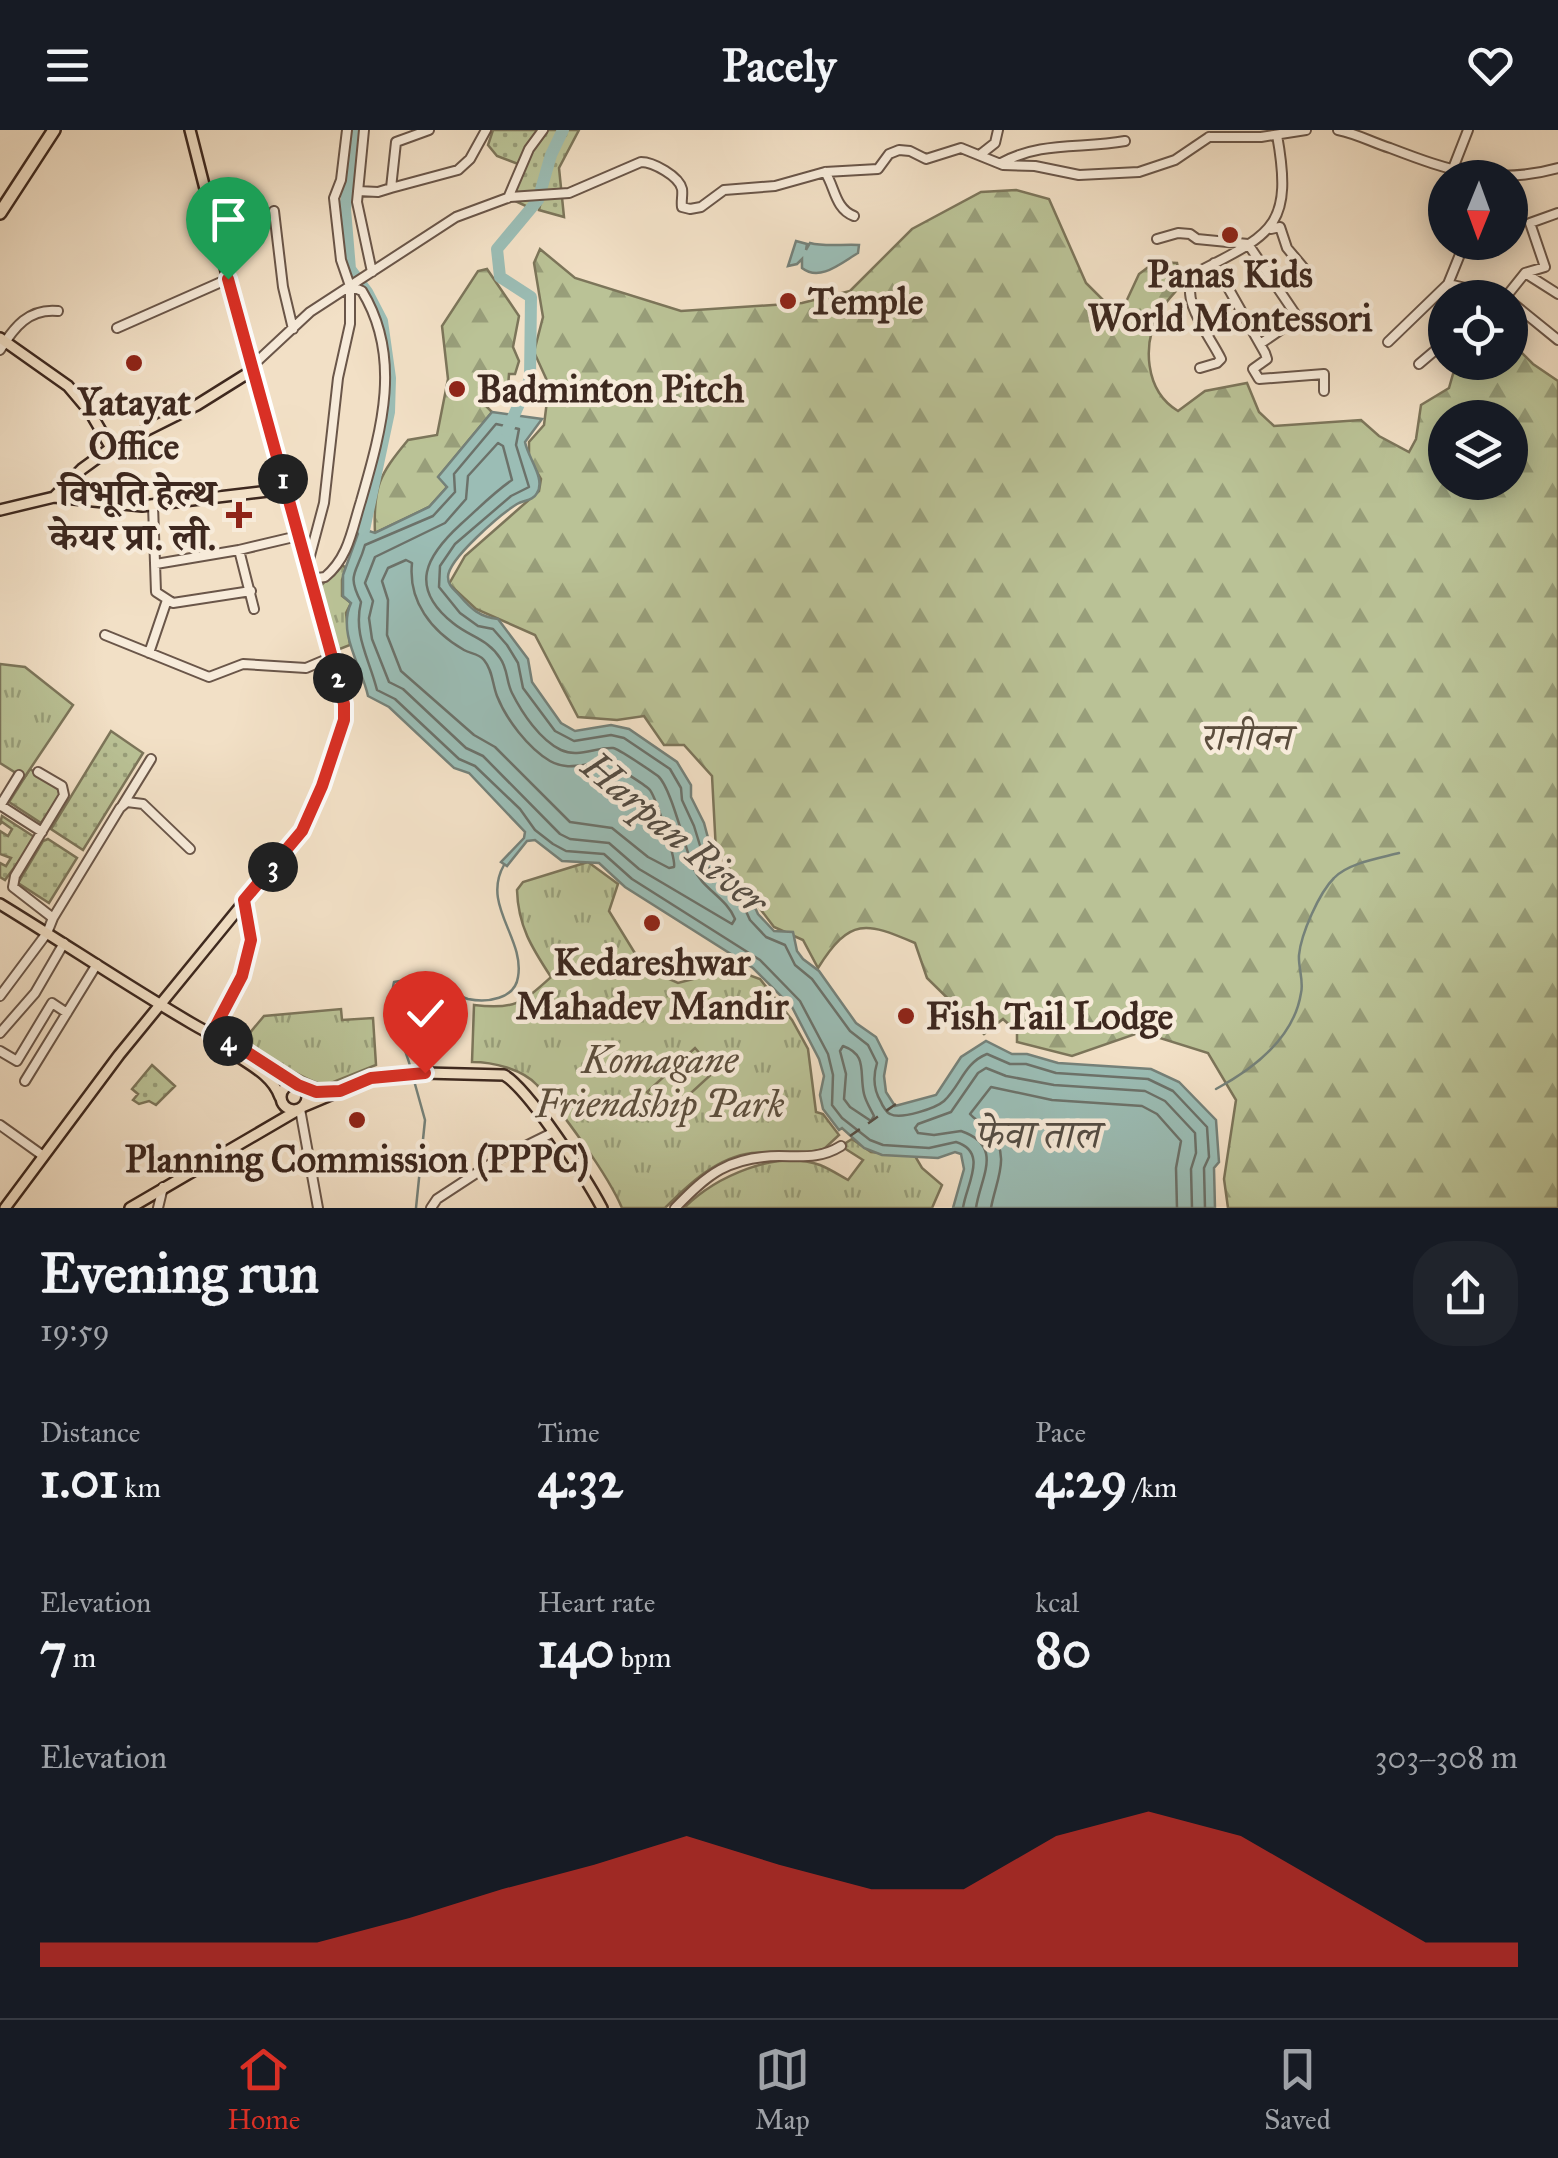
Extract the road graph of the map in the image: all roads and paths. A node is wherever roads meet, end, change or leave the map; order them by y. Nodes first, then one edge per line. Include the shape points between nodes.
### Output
1 (54, 130) edge
2 (190, 130) edge
3 (347, 130) edge
4 (364, 130) edge
5 (398, 130) edge
6 (429, 130) edge
7 (486, 130) edge
8 (544, 130) edge
9 (998, 130) edge
10 (1306, 130) edge
11 (1338, 130) edge
12 (1468, 130) edge
13 (1208, 134) edge
14 (1277, 135) junction
15 (1125, 141) dead end
16 (396, 142) junction
17 (981, 154) junction
18 (1456, 160) edge
19 (1428, 162) edge
20 (1001, 164) junction
21 (1558, 168) edge
22 (825, 172) junction
23 (1528, 174) edge
24 (391, 188) junction
25 (358, 191) junction
26 (509, 198) junction
27 (0, 212) edge
28 (274, 212) dead end
29 (1558, 213) edge
30 (854, 216) dead end
31 (1271, 229) junction
32 (1156, 239) dead end
33 (1248, 244) junction
34 (1214, 263) junction
35 (1558, 263) edge
36 (1545, 267) junction
37 (1308, 272) dead end
38 (368, 274) junction
39 (1525, 274) junction
40 (228, 279) junction
41 (1519, 280) edge
42 (352, 284) junction
43 (1558, 294) edge
44 (1428, 303) edge
45 (58, 311) dead end
46 (1528, 318) edge
47 (117, 328) dead end
48 (293, 329) junction
49 (1558, 340) edge
50 (1388, 342) dead end
51 (2, 343) edge
52 (1260, 344) junction
53 (1428, 356) edge
54 (1419, 364) dead end
55 (252, 368) junction
56 (1200, 368) dead end
57 (1324, 391) dead end
58 (110, 448) junction
59 (285, 489) junction
60 (54, 497) junction
61 (153, 506) junction
62 (0, 510) edge
63 (298, 536) junction
64 (240, 550) junction
65 (156, 564) junction
66 (308, 568) junction
67 (310, 579) junction
68 (251, 591) junction
69 (167, 600) junction
70 (254, 608) dead end
71 (104, 635) dead end
72 (149, 653) junction
73 (332, 657) junction
74 (151, 759) dead end
75 (38, 772) dead end
76 (19, 775) dead end
77 (0, 805) edge
78 (120, 808) junction
79 (42, 832) junction
80 (190, 849) dead end
81 (244, 900) junction
82 (0, 904) edge
83 (53, 918) junction
84 (47, 932) junction
85 (64, 943) junction
86 (96, 964) junction
87 (35, 993) junction
88 (0, 996) edge
89 (52, 1003) junction
90 (162, 1006) junction
91 (67, 1013) junction
92 (0, 1033) edge
93 (211, 1035) junction
94 (0, 1050) edge
95 (26, 1081) dead end
96 (300, 1086) junction
97 (340, 1091) junction
98 (281, 1100) junction
99 (300, 1109) junction
100 (0, 1125) edge
101 (272, 1126) junction
102 (552, 1133) junction
103 (841, 1146) dead end
104 (42, 1155) junction
105 (163, 1187) junction
106 (5, 1208) edge
107 (130, 1208) edge
108 (158, 1208) edge
109 (318, 1208) edge
110 (431, 1208) edge
111 (602, 1208) edge
112 (674, 1208) edge

1 - 27 highway
2 - 40 main road
3 - 42 street via 334,198 341,260
4 - 25 street
5 - 16 street
6 - 16 street
7 - 24 street via 458,170
8 - 26 street
9 - 17 street via 995,144
10 - 14 street
11 - 19 street
12 - 18 street
13 - 14 street
13 - 20 street via 1174,160 1139,172 1079,175
14 - 31 street via 1283,177
15 - 20 street via 1047,147
16 - 24 street
17 - 20 street
17 - 22 street via 961,148 926,158 898,150 878,168
21 - 23 street
22 - 26 street via 724,190 690,210 682,206 682,187 649,162 565,193
22 - 30 street via 839,204
24 - 25 street
25 - 38 street
26 - 38 street via 456,217
28 - 48 street
29 - 36 street via 1530,222
31 - 33 street
31 - 37 street via 1280,227 1287,248
32 - 33 street via 1178,233
33 - 34 street
33 - 52 street via 1298,318
34 - 52 street
34 - 56 street via 1194,274 1188,292 1221,359
35 - 36 street
36 - 39 street
38 - 42 street
39 - 41 street
39 - 43 street
40 - 47 street
40 - 55 main road
42 - 48 street
42 - 66 street via 324,503
42 - 67 street via 377,321 385,411 346,553 325,577
44 - 50 street
45 - 51 street via 25,318
46 - 49 street
48 - 55 street
51 - 58 main road via 68,386
52 - 57 street via 1268,359 1253,368 1259,379 1324,374
53 - 54 street
55 - 58 main road via 197,405
55 - 59 main road
58 - 60 main road
59 - 61 main road
59 - 63 main road
60 - 61 main road
60 - 62 main road
61 - 65 street
63 - 64 street
63 - 66 main road
64 - 65 street
64 - 68 street
65 - 69 street via 156,592
66 - 67 main road
67 - 73 main road
68 - 69 street
68 - 70 street
69 - 72 street
71 - 72 street
72 - 73 street via 209,677 243,664 306,668
73 - 81 main road via 344,720 322,786 302,831
74 - 78 street
75 - 79 street via 64,790
76 - 77 street
77 - 79 street
78 - 80 street via 143,804
78 - 83 street
79 - 83 street via 13,886
81 - 90 main road
81 - 93 street via 251,940 242,976
82 - 84 main road
83 - 84 street
84 - 85 main road
84 - 88 street
85 - 86 main road
85 - 87 street
86 - 90 main road
86 - 91 street
87 - 89 street
87 - 92 street
89 - 91 street
89 - 94 street via 17,1061
90 - 93 main road
90 - 104 main road
91 - 95 street
93 - 96 main road
93 - 98 main road via 267,1077
96 - 97 main road
96 - 98 main road via 288,1086
96 - 99 main road via 307,1097
97 - 99 main road
97 - 102 main road via 403,1073 496,1073 508,1077
98 - 99 main road via 288,1109
98 - 101 main road
99 - 101 main road
99 - 109 street
100 - 104 street
101 - 105 main road
102 - 110 street via 495,1161
102 - 111 main road
103 - 112 street via 818,1157 733,1162 701,1180
104 - 106 main road
105 - 107 main road
105 - 108 street

